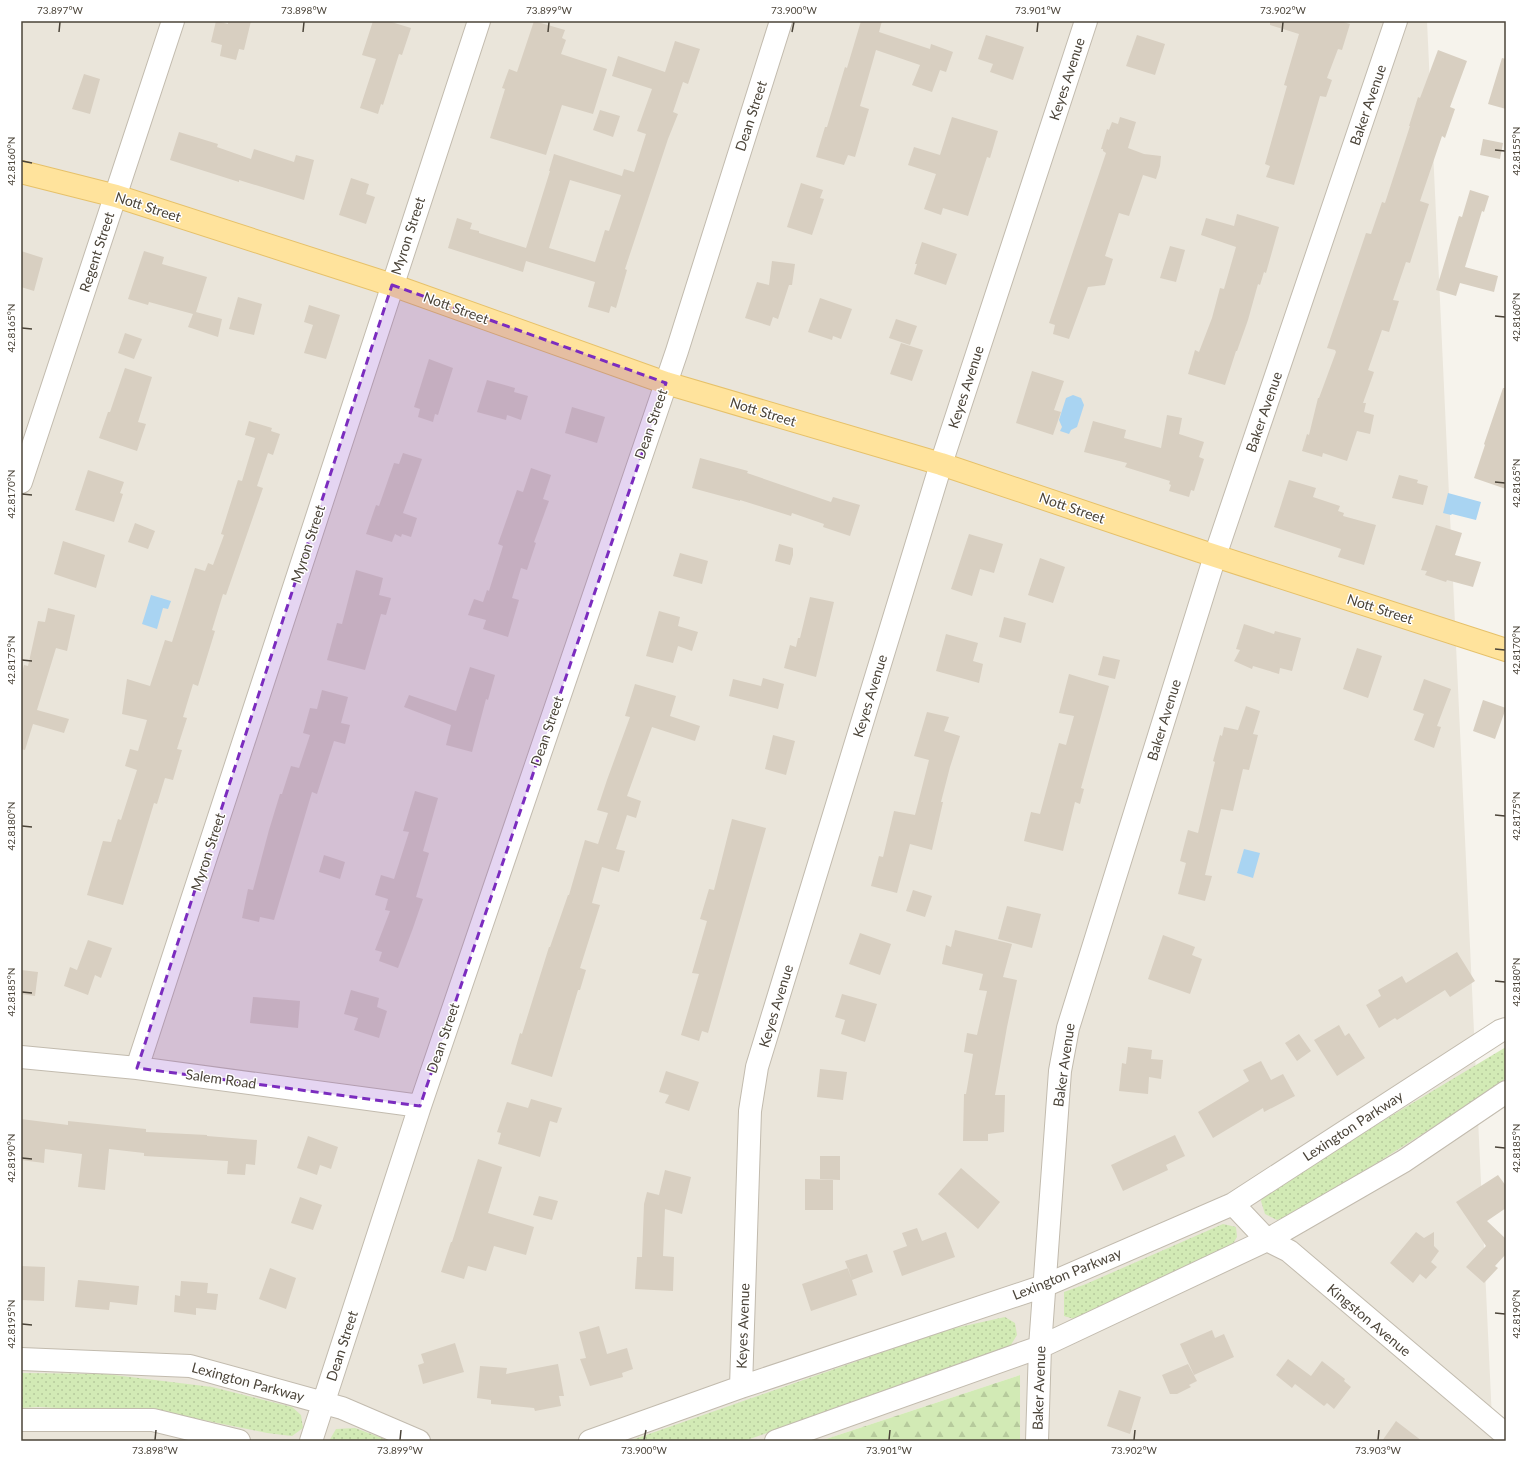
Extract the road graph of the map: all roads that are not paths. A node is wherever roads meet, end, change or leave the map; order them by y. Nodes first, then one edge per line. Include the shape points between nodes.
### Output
1 (173, 21) edge
2 (479, 21) edge
3 (781, 21) edge
4 (1086, 21) edge
5 (1396, 21) edge
6 (21, 172) edge
7 (116, 196) junction
8 (392, 285) junction
9 (666, 383) junction
10 (941, 464) junction
11 (21, 482) edge
12 (1215, 556) junction
13 (1504, 644) edge
14 (1506, 1029) edge
15 (21, 1057) edge
16 (137, 1068) junction
17 (1506, 1092) edge
18 (420, 1106) junction
19 (1233, 1204) junction
20 (1267, 1240) junction
21 (1044, 1286) junction
22 (1040, 1347) junction
23 (21, 1360) edge
24 (741, 1387) junction
25 (324, 1403) junction
26 (21, 1420) edge
27 (1506, 1435) edge
28 (239, 1441) edge
29 (311, 1441) edge
30 (419, 1441) edge
31 (590, 1441) edge
32 (776, 1441) edge
33 (1037, 1441) edge

1 - 7 street, Regent Street
2 - 8 street, Myron Street
3 - 9 street, Dean Street
4 - 10 street, Keyes Avenue
5 - 12 street, Baker Avenue
6 - 7 main road, Nott Street
7 - 8 main road, Nott Street
7 - 11 street, Regent Street
8 - 9 main road, Nott Street
8 - 16 street, Myron Street
9 - 10 main road, Nott Street
9 - 18 street, Dean Street
10 - 12 main road, Nott Street
10 - 24 street, Keyes Avenue via 757,1067 750,1111
12 - 13 main road, Nott Street
12 - 21 street, Baker Avenue via 1068,1028 1060,1071
14 - 19 street, Lexington Parkway
15 - 16 street, Salem Road
16 - 18 street, Salem Road
17 - 20 street via 1404,1161
18 - 25 street, Dean Street
19 - 20 street, Kingston Avenue
19 - 21 street, Lexington Parkway
20 - 22 street
20 - 27 street, Kingston Avenue via 1289,1252
21 - 22 street, Baker Avenue
21 - 24 street, Lexington Parkway
22 - 32 street
22 - 33 street, Baker Avenue
23 - 25 street, Lexington Parkway via 190,1366
24 - 31 street, Lexington Parkway
25 - 29 street, Dean Street
25 - 30 street, Lexington Parkway via 342,1408
26 - 28 street via 154,1420

